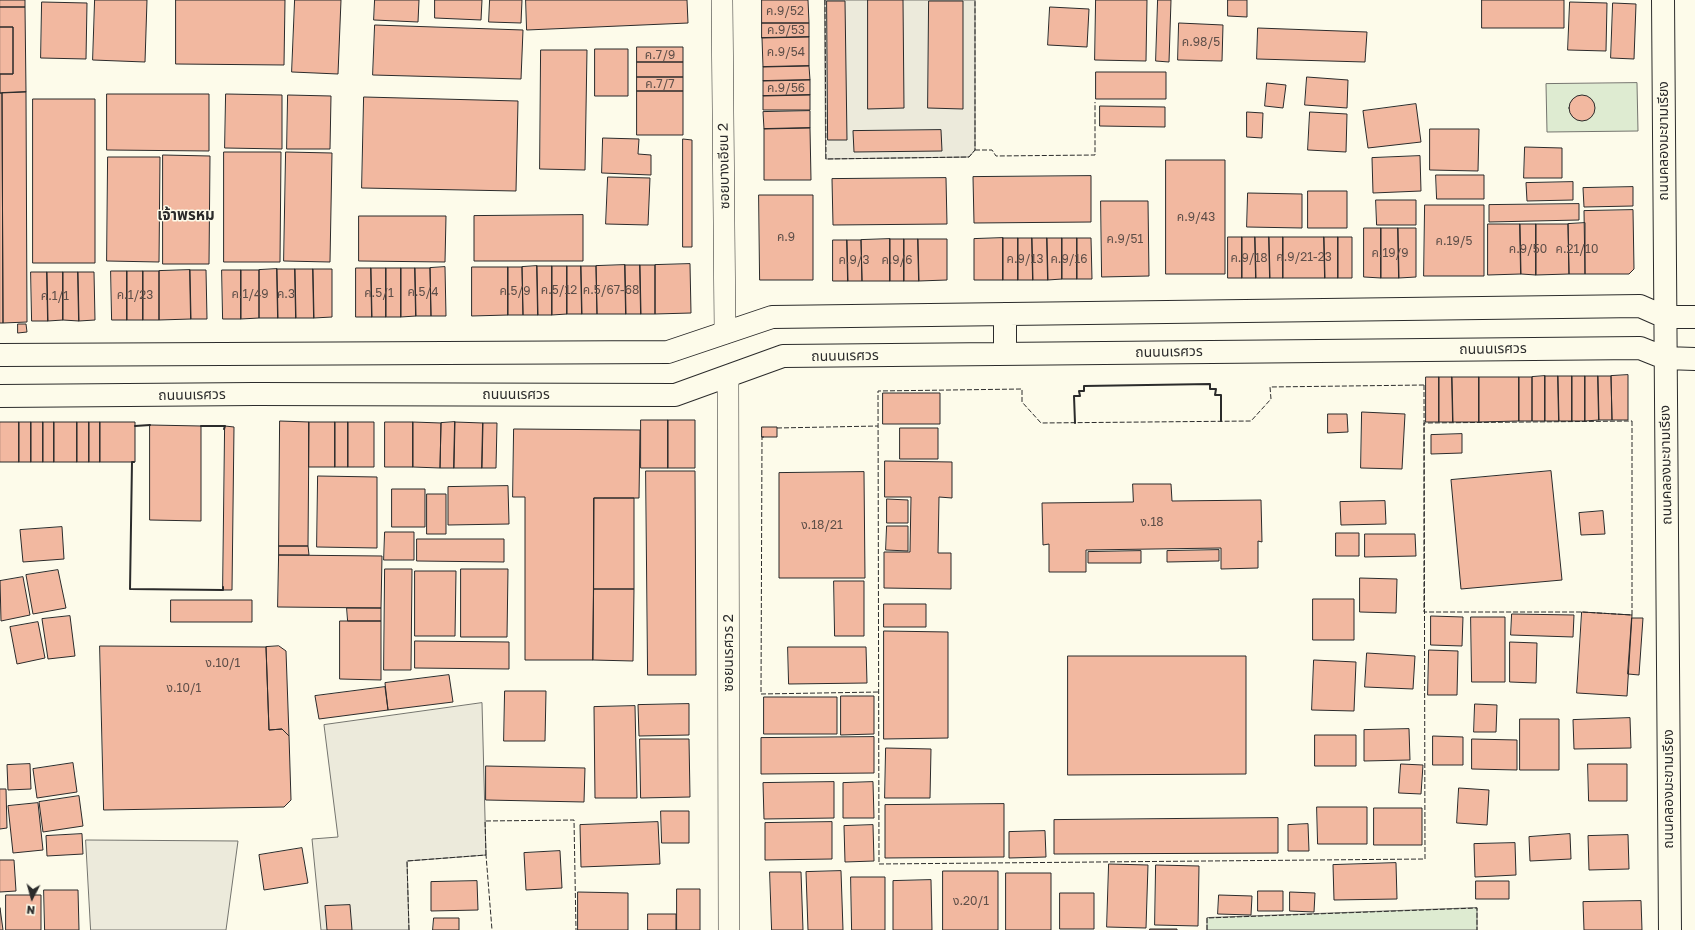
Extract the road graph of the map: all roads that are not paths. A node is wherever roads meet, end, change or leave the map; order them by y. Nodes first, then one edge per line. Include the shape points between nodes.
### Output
1 (722, 0) edge
2 (1663, 0) edge
3 (1005, 314) junction
4 (1665, 317) junction
5 (1693, 317) edge
6 (725, 332) junction
7 (1005, 354) junction
8 (0, 356) edge
9 (1666, 358) junction
10 (1693, 359) edge
11 (728, 376) junction
12 (0, 396) edge
13 (729, 930) edge
14 (1670, 930) edge

1 - 6 street, ซอยบางเอียน 2
2 - 4 street, ถนนคลองมะขามเรียง
3 - 4 street via 1640,306
3 - 6 street via 772,317
3 - 7 street
4 - 5 street
4 - 9 street, ถนนคลองมะขามเรียง
6 - 8 street via 668,352
7 - 9 street, ถนนนเรศวร via 1640,348
7 - 11 street, ถนนนเรศวร via 783,356
9 - 10 street, ถนนนเรศวร
9 - 14 street, ถนนคลองมะขามเรียง
11 - 12 street, ถนนนเรศวร via 675,395
11 - 13 street, ซอยนเรศวร 2

